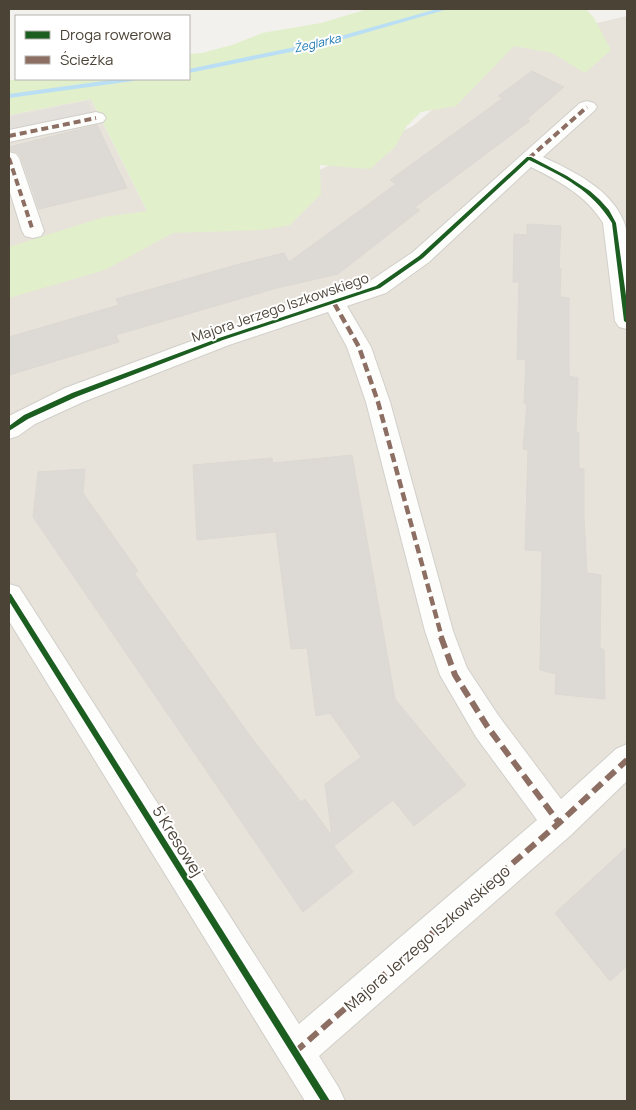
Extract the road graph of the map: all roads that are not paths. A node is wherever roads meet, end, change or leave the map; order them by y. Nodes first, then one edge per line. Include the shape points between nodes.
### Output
1 (587, 107) dead end
2 (96, 118) dead end
3 (9, 136) edge
4 (9, 158) edge
5 (529, 158) junction
6 (33, 231) dead end
7 (334, 303) junction
8 (627, 321) edge
9 (9, 428) edge
10 (9, 596) edge
11 (627, 760) edge
12 (559, 823) junction
13 (295, 1052) junction
14 (326, 1101) edge

1 - 5 street, Majora Jerzego Iszkowskiego
2 - 3 street
4 - 6 street
5 - 7 street, Majora Jerzego Iszkowskiego via 401,272 378,287
5 - 8 street via 582,187 609,212 614,223
7 - 9 street, Majora Jerzego Iszkowskiego via 221,339 74,395
7 - 12 street, Majora Jerzego Iszkowskiego via 359,347 378,402 439,631 455,675 487,726
10 - 13 street, 5 Kresowej
11 - 12 street, Majora Jerzego Iszkowskiego
12 - 13 street, Majora Jerzego Iszkowskiego
13 - 14 street, 5 Kresowej

